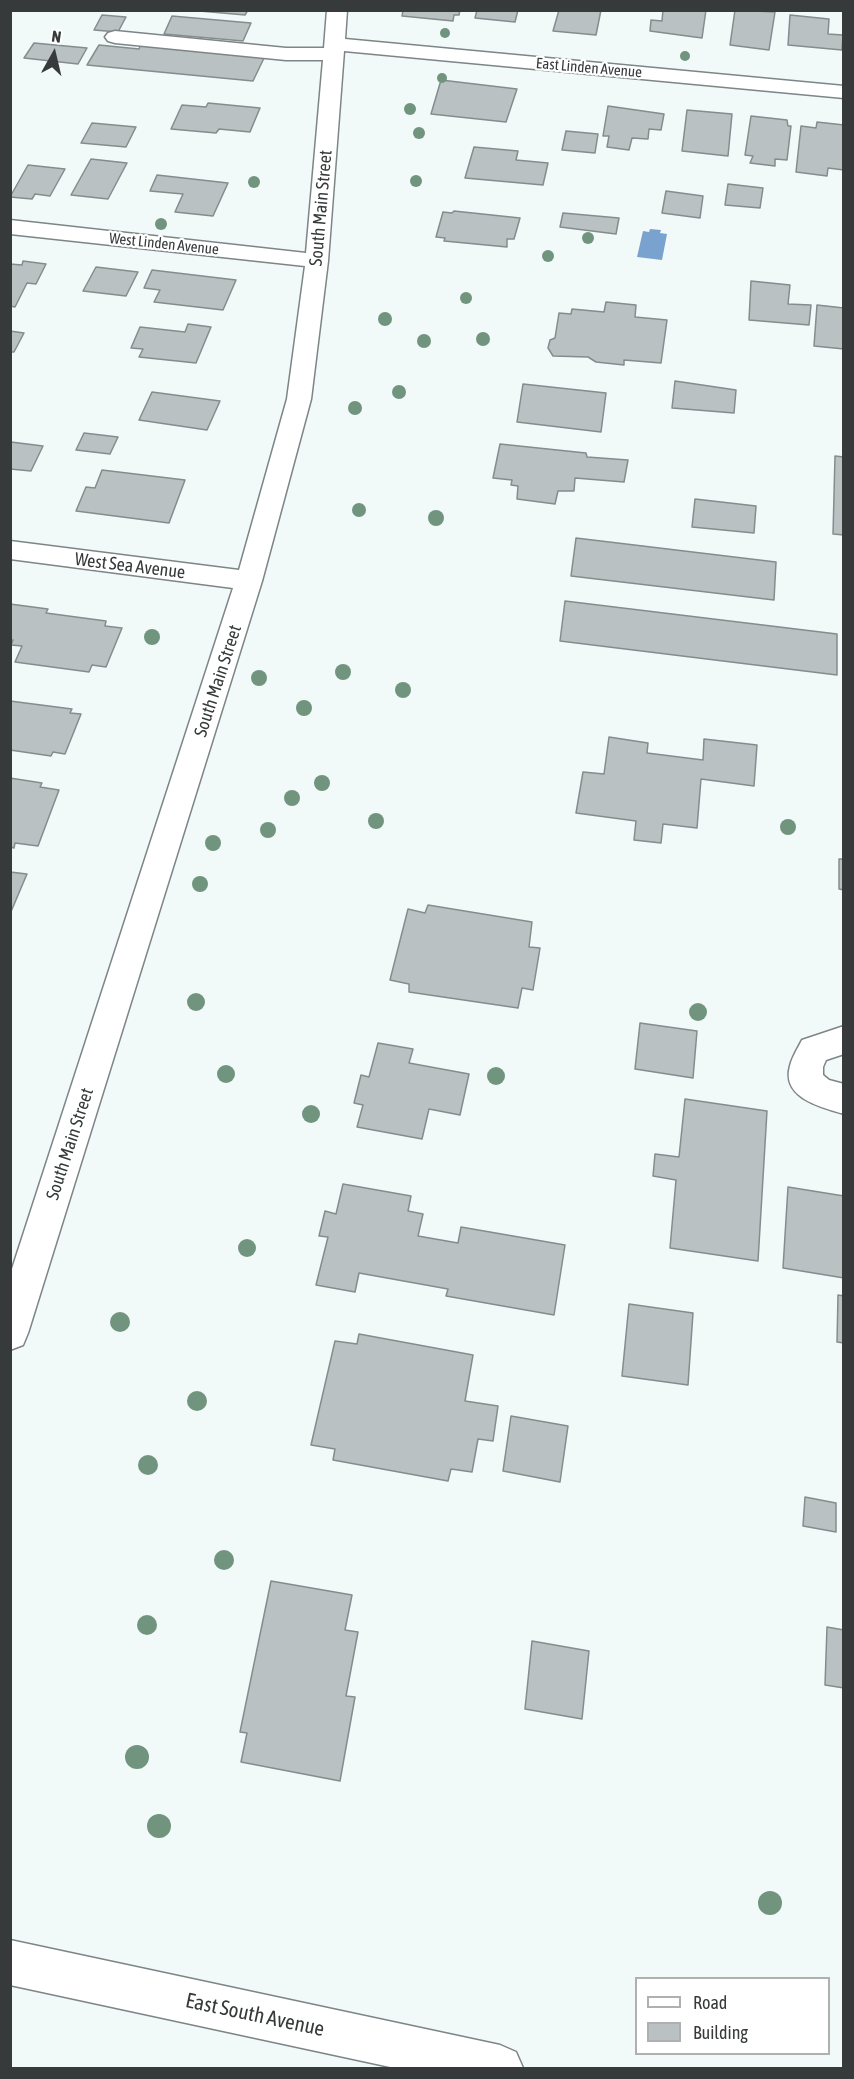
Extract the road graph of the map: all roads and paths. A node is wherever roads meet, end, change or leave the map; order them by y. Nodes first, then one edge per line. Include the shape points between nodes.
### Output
1 (337, 10) edge
2 (115, 38) dead end
3 (334, 49) junction
4 (843, 92) edge
5 (10, 227) edge
6 (317, 261) junction
7 (10, 550) edge
8 (249, 581) junction
9 (843, 1040) edge
10 (843, 1099) edge
11 (10, 1333) edge
12 (10, 1962) edge
13 (500, 2068) edge

1 - 3 street, South Main Street
2 - 3 street, East Linden Avenue via 286,54
3 - 4 street, East Linden Avenue
3 - 6 street, South Main Street
5 - 6 street, West Linden Avenue
6 - 8 street, South Main Street via 299,399
7 - 8 street, West Sea Avenue
8 - 11 street, South Main Street
9 - 10 street via 814,1050 806,1067 807,1081 819,1092
12 - 13 street, East South Avenue

